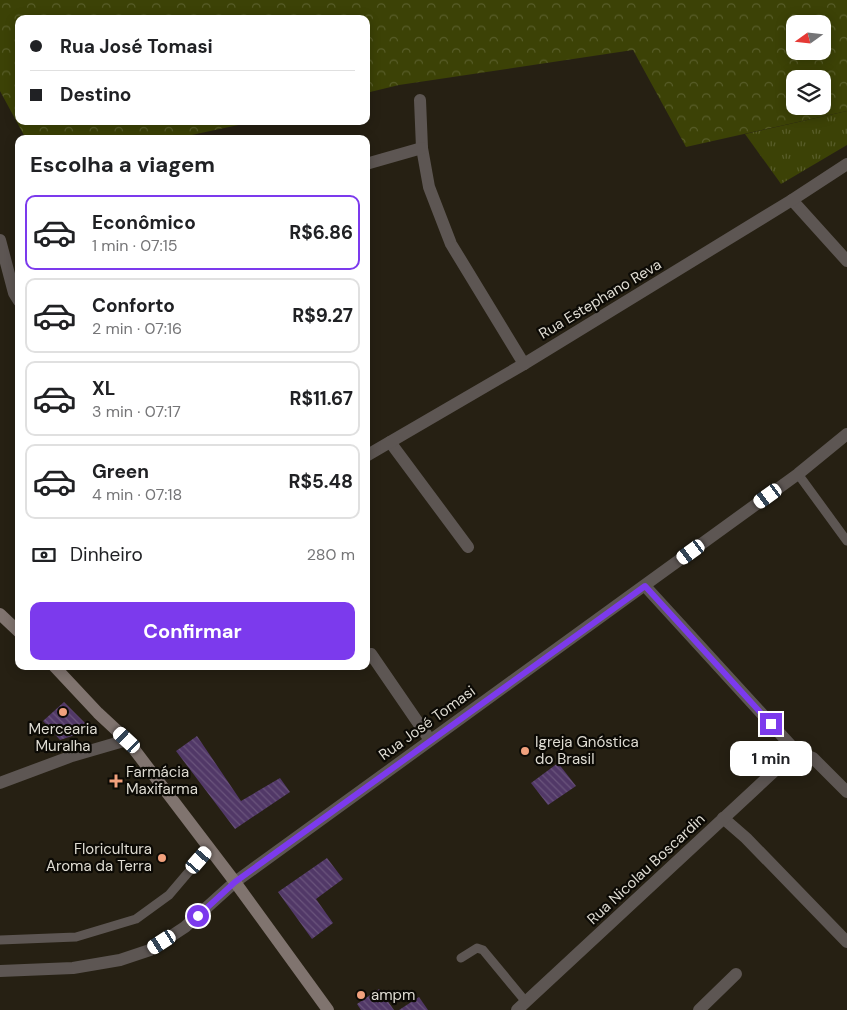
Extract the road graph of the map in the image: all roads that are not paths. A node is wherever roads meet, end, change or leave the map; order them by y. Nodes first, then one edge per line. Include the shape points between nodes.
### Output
1 (420, 100) dead end
2 (422, 148) junction
3 (370, 163) edge
4 (847, 164) edge
5 (792, 200) junction
6 (0, 240) edge
7 (847, 261) edge
8 (15, 295) edge
9 (524, 364) junction
10 (847, 434) edge
11 (390, 442) junction
12 (370, 454) edge
13 (798, 474) junction
14 (847, 541) edge
15 (468, 547) dead end
16 (645, 586) junction
17 (0, 614) edge
18 (15, 628) edge
19 (371, 654) dead end
20 (58, 670) edge
21 (127, 740) junction
22 (430, 740) junction
23 (796, 751) junction
24 (0, 783) edge
25 (847, 792) edge
26 (724, 818) junction
27 (209, 848) junction
28 (235, 882) junction
29 (0, 940) edge
30 (847, 942) edge
31 (461, 958) dead end
32 (0, 971) edge
33 (736, 974) dead end
34 (522, 1006) edge
35 (328, 1010) edge
36 (699, 1010) edge

1 - 2 street
2 - 3 street
2 - 9 street via 429,187 451,244
4 - 5 street, Rua Estephano Reva
5 - 7 street
5 - 9 street, Rua Estephano Reva
6 - 8 street
9 - 11 street, Rua Estephano Reva
10 - 13 street, Rua José Tomasi
11 - 12 street, Rua Estephano Reva
11 - 15 street
13 - 14 lane
13 - 16 street, Rua José Tomasi
16 - 22 street, Rua José Tomasi
16 - 23 street
17 - 18 main road
19 - 22 street
20 - 21 main road
21 - 24 street
21 - 27 main road
22 - 28 street, Rua José Tomasi
23 - 25 street via 813,758
23 - 26 street, Rua Nicolau Boscardin
26 - 30 street
26 - 34 street, Rua Nicolau Boscardin
27 - 28 main road
27 - 29 lane via 169,895 136,919 76,937
28 - 32 street, Rua José Tomasi via 185,928 150,950 120,960 73,968
28 - 35 main road
31 - 34 lane via 477,948 483,950
33 - 36 street

